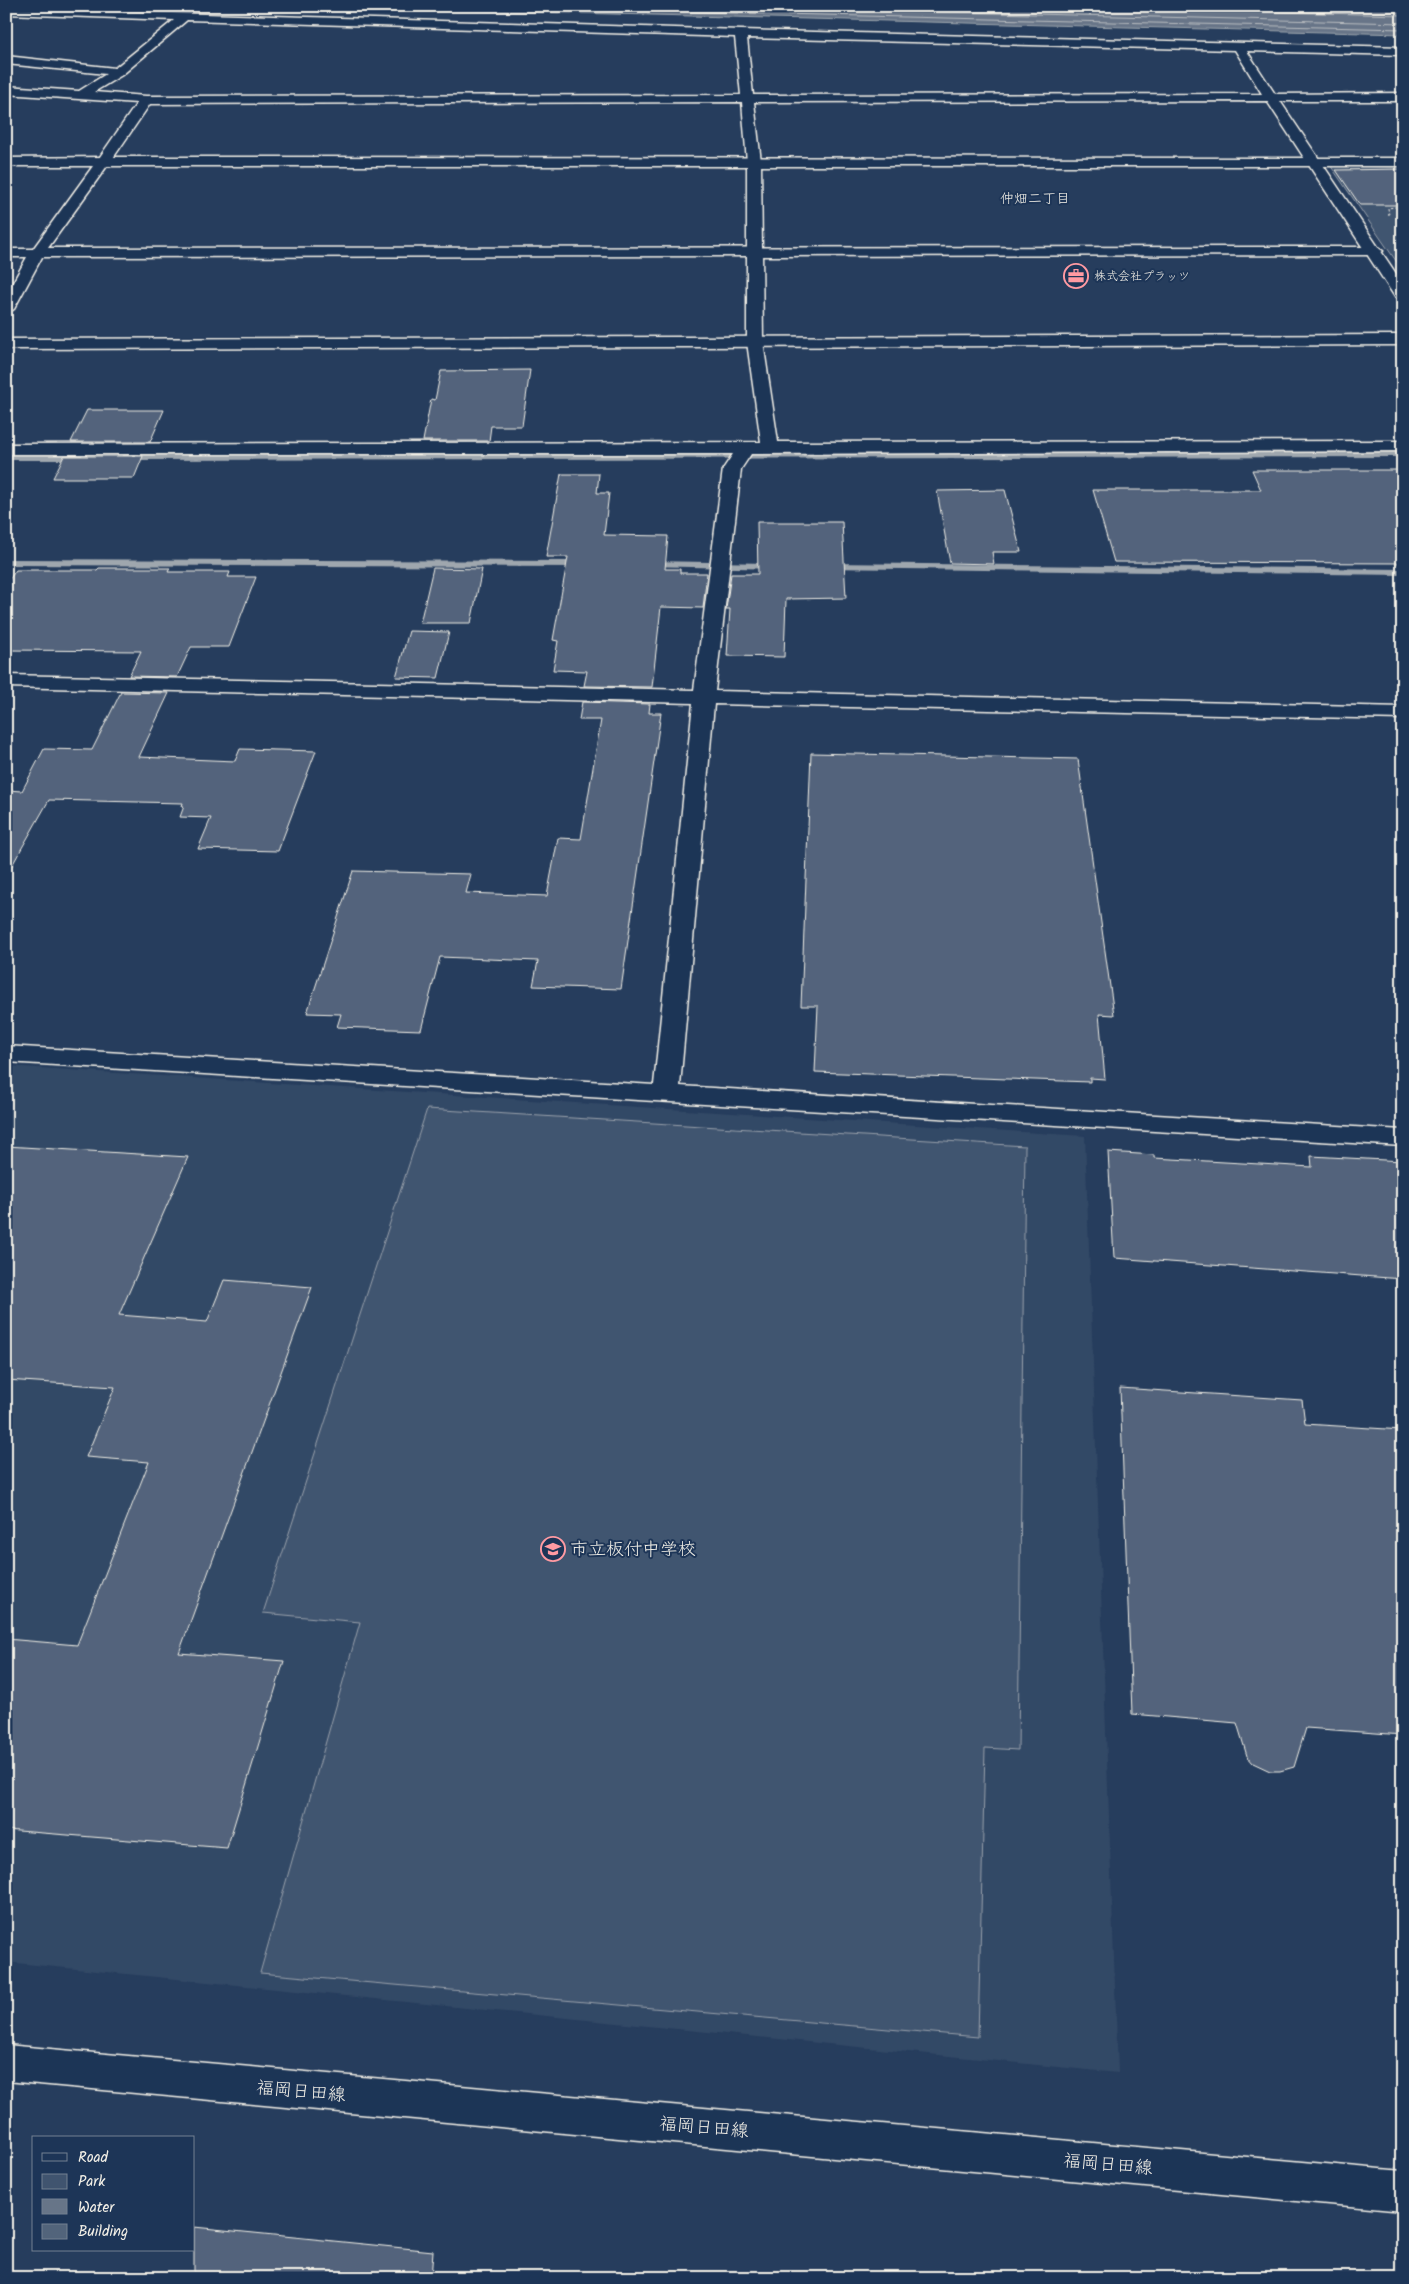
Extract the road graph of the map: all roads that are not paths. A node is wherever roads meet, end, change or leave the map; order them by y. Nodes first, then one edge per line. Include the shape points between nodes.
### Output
1 (6, 11) edge
2 (184, 17) junction
3 (741, 34) junction
4 (1238, 47) junction
5 (1403, 51) edge
6 (6, 60) edge
7 (118, 72) junction
8 (6, 90) edge
9 (81, 96) junction
10 (1403, 97) edge
11 (1269, 98) junction
12 (748, 99) junction
13 (146, 100) junction
14 (104, 161) junction
15 (6, 162) edge
16 (754, 162) junction
17 (1403, 162) edge
18 (1316, 163) junction
19 (755, 252) junction
20 (1376, 252) junction
21 (6, 253) edge
22 (37, 253) junction
23 (1403, 296) edge
24 (6, 309) edge
25 (1403, 340) edge
26 (755, 342) junction
27 (6, 344) edge
28 (1403, 446) edge
29 (770, 447) junction
30 (6, 449) edge
31 (741, 455) junction
32 (1403, 461) edge
33 (6, 462) edge
34 (6, 681) edge
35 (704, 698) junction
36 (1403, 713) edge
37 (6, 1054) edge
38 (666, 1095) junction
39 (1403, 1138) edge
40 (6, 2063) edge
41 (1403, 2191) edge

1 - 2 street
2 - 3 street
2 - 7 street
3 - 4 street
3 - 12 street
4 - 5 street
4 - 11 street
6 - 7 street
7 - 9 street
8 - 9 street
9 - 13 street
10 - 11 street
11 - 12 street
11 - 18 street
12 - 13 street
12 - 16 street
13 - 14 street
14 - 15 street
14 - 16 street
14 - 22 street
16 - 18 street
16 - 19 street
17 - 18 street
18 - 20 street
19 - 20 street
19 - 22 street
19 - 26 street
20 - 23 street
21 - 22 street
22 - 24 street
25 - 26 street
26 - 27 street
26 - 29 street
28 - 29 street
29 - 31 street
30 - 31 street
31 - 32 street
31 - 33 street
31 - 35 street via 732,469
34 - 35 street
35 - 36 street
35 - 38 street
37 - 38 street
38 - 39 street
40 - 41 street, 福岡日田線

